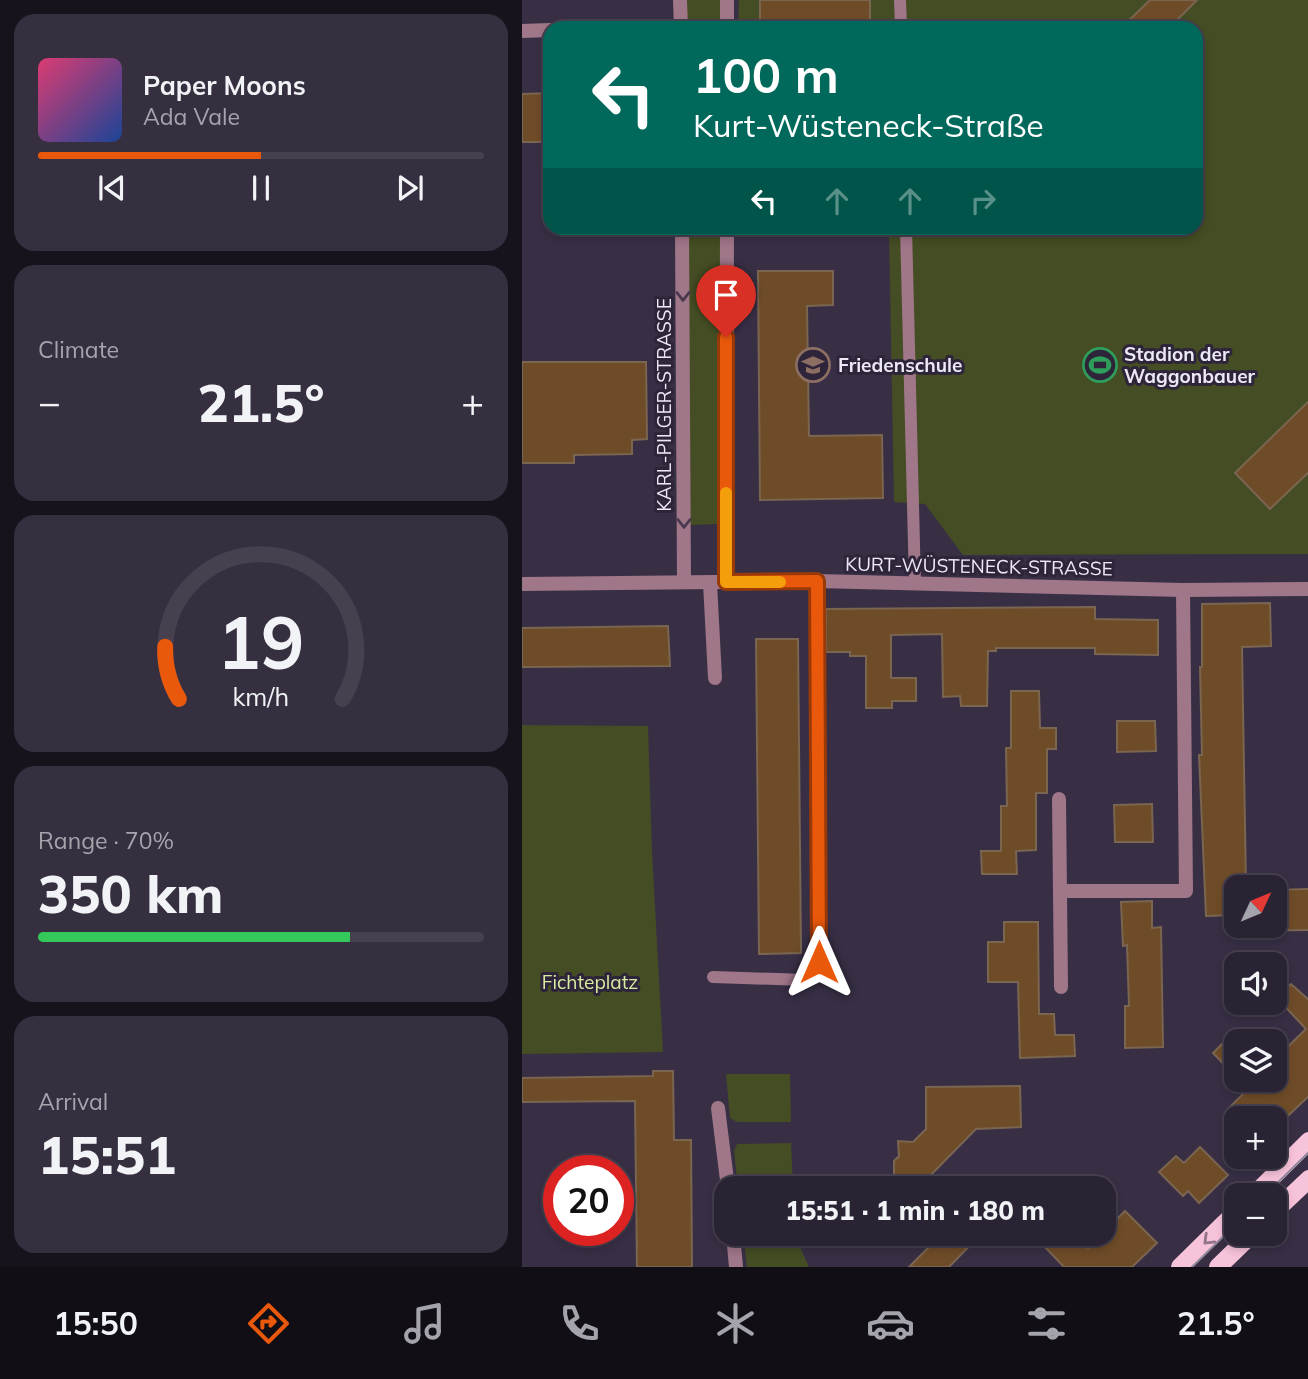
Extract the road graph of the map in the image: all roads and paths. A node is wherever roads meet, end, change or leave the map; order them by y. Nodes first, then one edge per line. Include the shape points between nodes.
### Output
1 (680, 0) edge
2 (727, 0) edge
3 (900, 0) edge
4 (681, 21) edge
5 (727, 21) edge
6 (901, 21) edge
7 (543, 30) edge
8 (522, 31) edge
9 (682, 235) edge
10 (727, 235) edge
11 (906, 235) edge
12 (817, 581) junction
13 (684, 582) junction
14 (726, 582) junction
15 (710, 583) junction
16 (522, 584) edge
17 (915, 584) junction
18 (1308, 589) edge
19 (1183, 590) junction
20 (715, 678) dead end
21 (1059, 799) dead end
22 (1060, 891) junction
23 (713, 977) dead end
24 (1061, 987) dead end
25 (718, 1108) dead end
26 (1308, 1142) edge
27 (726, 1176) edge
28 (1308, 1179) edge
29 (1266, 1183) edge
30 (1287, 1199) edge
31 (1224, 1224) edge
32 (734, 1246) edge
33 (1240, 1246) edge
34 (736, 1267) edge
35 (1180, 1267) edge
36 (1218, 1267) edge

1 - 4 street
2 - 5 street
3 - 6 lane
7 - 8 street
9 -> 13 street, KARL-PILGER-STRASSE
10 - 14 street
11 - 17 lane
12 - 14 street, KURT-WÜSTENECK-STRASSE
12 - 17 street, KURT-WÜSTENECK-STRASSE
12 - 23 lane via 819,962 806,980
13 - 15 street, KURT-WÜSTENECK-STRASSE
13 - 16 street, KURT-WÜSTENECK-STRASSE
14 - 15 street, KURT-WÜSTENECK-STRASSE
15 - 20 street
17 - 19 street, KURT-WÜSTENECK-STRASSE
18 - 19 street, KURT-WÜSTENECK-STRASSE
19 - 22 street via 1186,891
21 - 22 street
22 - 24 street
25 - 27 street
26 - 29 main road
28 - 30 main road
31 -> 35 main road
32 - 34 street
33 - 36 main road

